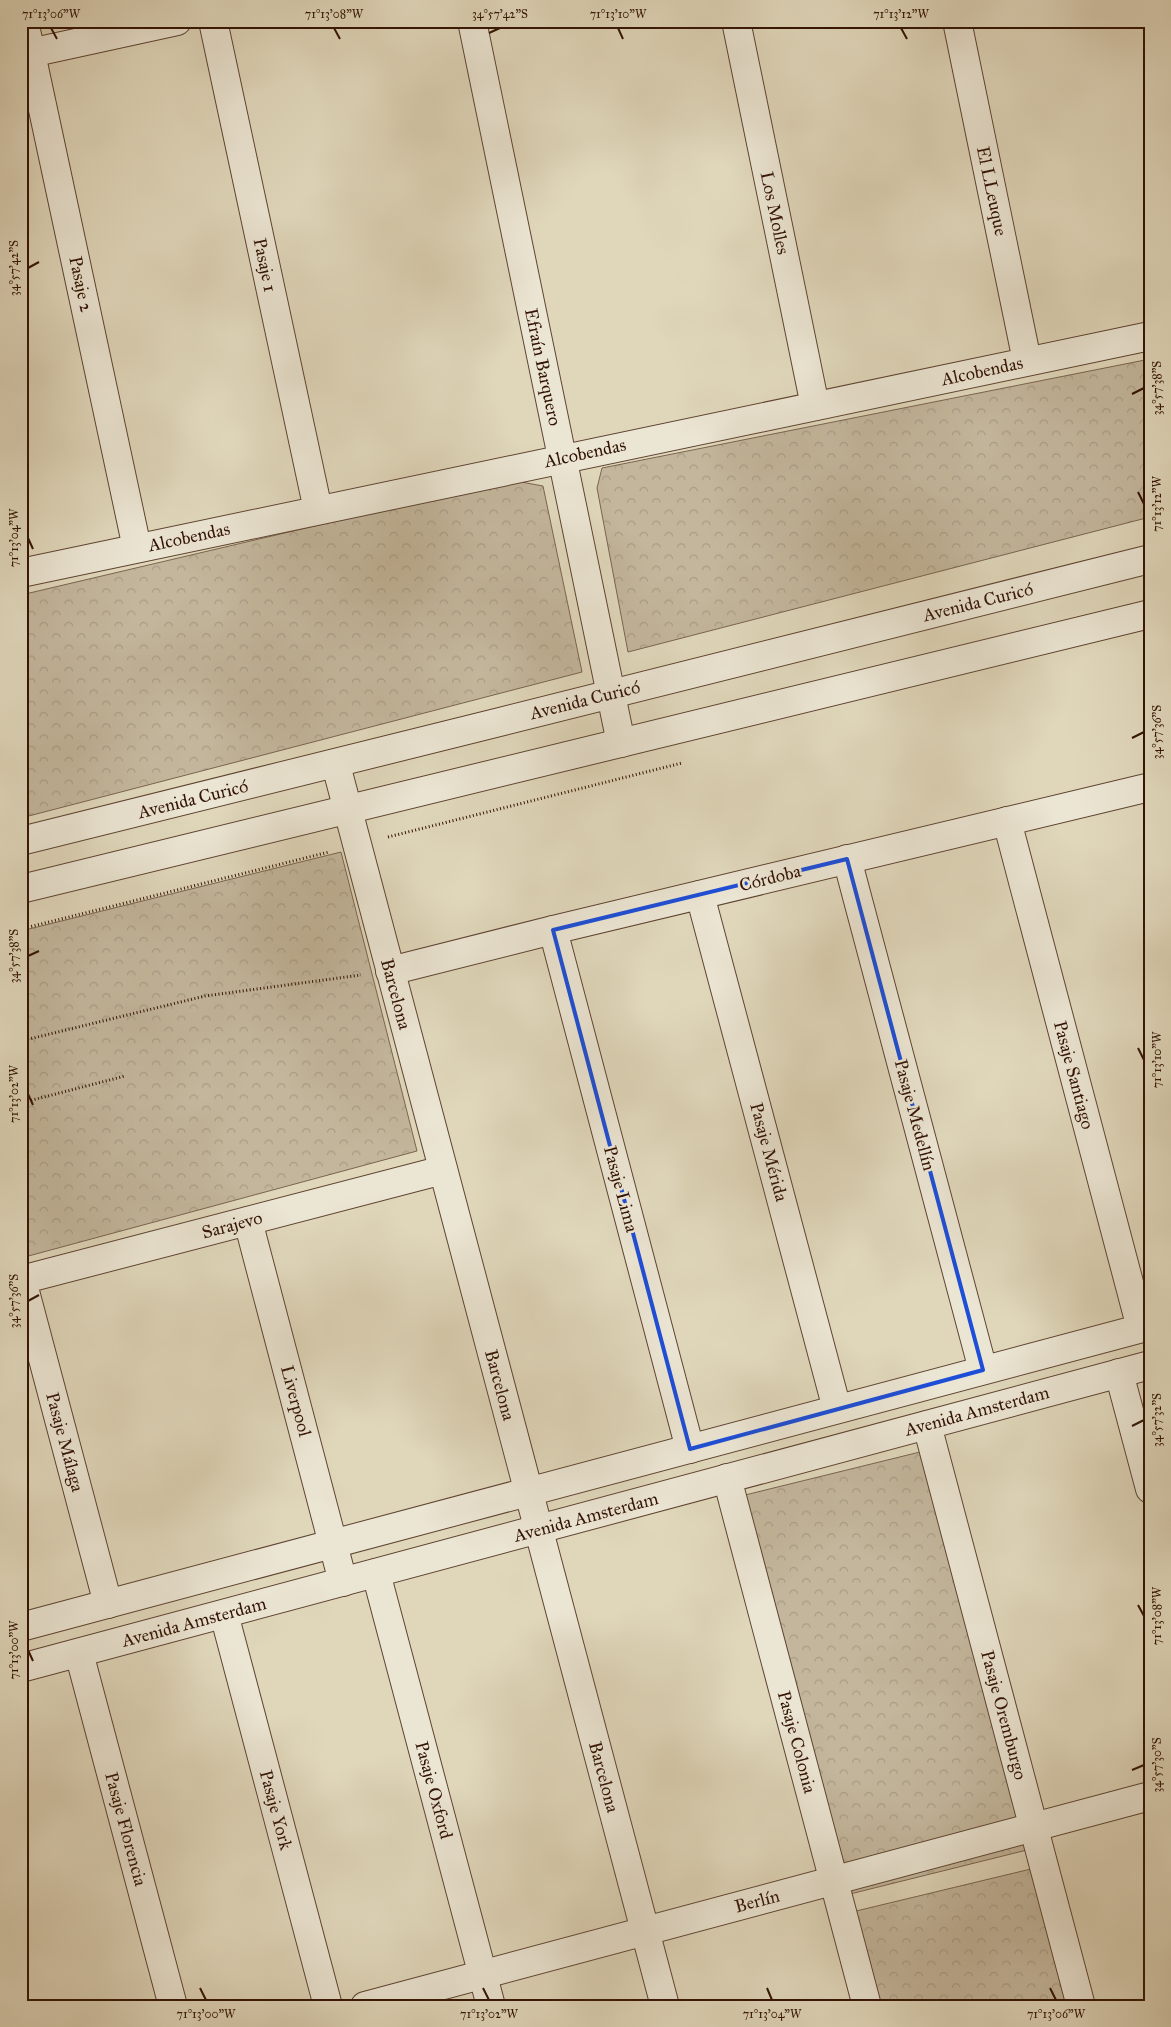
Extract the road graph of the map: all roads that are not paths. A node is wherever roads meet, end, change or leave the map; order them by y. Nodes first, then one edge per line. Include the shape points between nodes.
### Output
1 (24, 21) edge
2 (177, 21) edge
3 (213, 21) edge
4 (472, 21) edge
5 (736, 21) edge
6 (957, 21) edge
7 (26, 54) edge
8 (1150, 336) edge
9 (1027, 361) junction
10 (815, 406) junction
11 (562, 458) junction
12 (318, 510) junction
13 (137, 548) junction
14 (1150, 559) edge
15 (21, 573) edge
16 (1150, 614) edge
17 (610, 693) junction
18 (621, 743) junction
19 (336, 765) junction
20 (1150, 787) edge
21 (347, 809) junction
22 (1007, 821) junction
23 (21, 841) edge
24 (847, 859) junction
25 (21, 889) edge
26 (700, 895) junction
27 (553, 930) junction
28 (390, 971) junction
29 (443, 1170) junction
30 (248, 1220) junction
31 (22, 1280) edge
32 (1146, 1327) edge
33 (1150, 1365) edge
34 (983, 1370) junction
35 (1119, 1373) junction
36 (837, 1409) junction
37 (927, 1425) junction
38 (690, 1449) junction
39 (727, 1478) junction
40 (1150, 1489) edge
41 (528, 1492) junction
42 (539, 1530) junction
43 (334, 1544) junction
44 (376, 1573) junction
45 (344, 1582) junction
46 (108, 1604) junction
47 (224, 1614) junction
48 (21, 1627) edge
49 (79, 1653) junction
50 (21, 1668) edge
51 (1150, 1796) edge
52 (1034, 1827) junction
53 (833, 1881) junction
54 (645, 1932) junction
55 (483, 1974) junction
56 (173, 2006) edge
57 (328, 2006) edge
58 (365, 2006) edge
59 (491, 2006) edge
60 (665, 2006) edge
61 (866, 2006) edge
62 (1081, 2006) edge

1 - 7 street, Pasaje 2
2 - 7 street
3 - 12 street, Pasaje 1
4 - 11 street, Efraín Barquero
5 - 10 street, Los Molles
6 - 9 street, El LLeuque
7 - 13 street, Pasaje 2
8 - 9 street, Alcobendas
9 - 10 street, Alcobendas
10 - 11 street, Alcobendas
11 - 12 street, Alcobendas
11 - 17 street, Efraín Barquero
12 - 13 street, Alcobendas
13 - 15 street, Alcobendas
14 - 17 street, Avenida Curicó
16 - 18 street
17 - 18 street, Efraín Barquero
17 - 19 street, Avenida Curicó
18 - 21 street
19 - 21 street, Barcelona
19 - 23 street, Avenida Curicó
20 - 22 street, Córdoba
21 - 25 street
21 - 28 street, Barcelona
22 - 24 street, Córdoba
22 - 32 street, Pasaje Santiago
24 - 26 street, Córdoba
24 - 34 street, Pasaje Medellín
26 - 27 street, Córdoba
26 - 36 street, Pasaje Mérida
27 - 28 street, Córdoba
27 - 38 street, Pasaje Lima
28 - 29 street, Barcelona
29 - 30 street, Sarajevo
29 - 41 street, Barcelona
30 - 31 street, Sarajevo
30 - 43 street, Liverpool
31 - 46 street, Pasaje Málaga
32 - 34 street
33 - 35 street, Avenida Amsterdam
34 - 36 street
35 - 37 street, Avenida Amsterdam
35 - 40 street
36 - 38 street
37 - 39 street, Avenida Amsterdam
37 - 52 street, Pasaje Oremburgo
38 - 41 street
39 - 42 street, Avenida Amsterdam
39 - 53 street, Pasaje Colonia
41 - 42 street, Barcelona
41 - 43 street
42 - 44 street, Avenida Amsterdam
42 - 54 street, Barcelona
43 - 45 street, Liverpool
43 - 46 street
44 - 45 street, Avenida Amsterdam
44 - 55 street, Pasaje Oxford
45 - 47 street, Avenida Amsterdam
46 - 48 street
47 - 49 street, Avenida Amsterdam
47 - 57 street, Pasaje York
49 - 50 street, Avenida Amsterdam
49 - 56 street, Pasaje Florencia
51 - 52 street, Berlín
52 - 53 street, Berlín
52 - 62 street, Pasaje Oremburgo
53 - 54 street, Berlín
53 - 61 street, Pasaje Colonia
54 - 55 street, Berlín
54 - 60 street, Barcelona
55 - 58 street, Berlín
55 - 59 street, Pasaje Oxford

